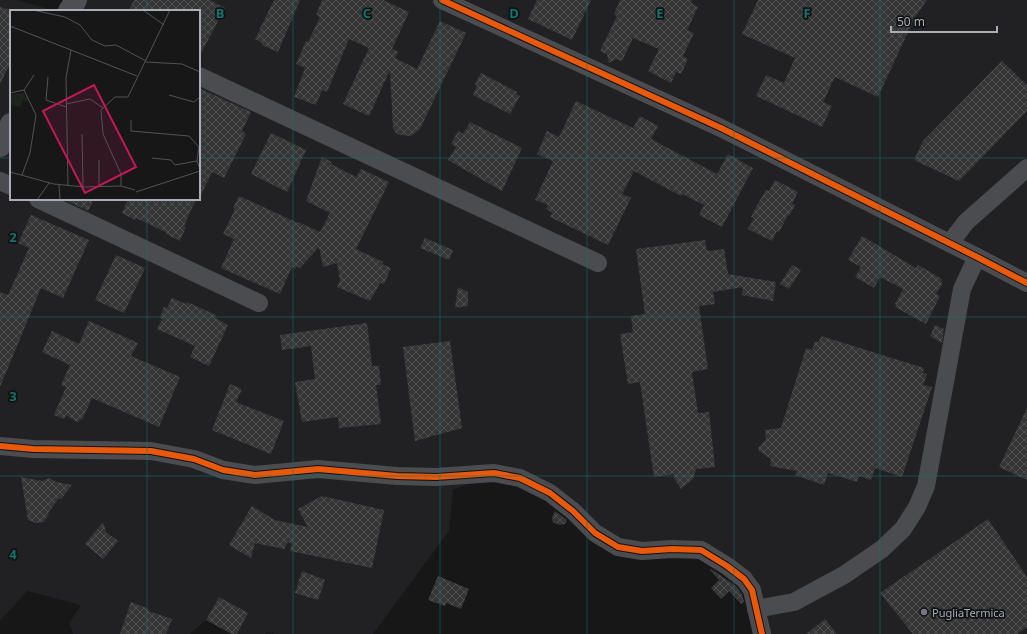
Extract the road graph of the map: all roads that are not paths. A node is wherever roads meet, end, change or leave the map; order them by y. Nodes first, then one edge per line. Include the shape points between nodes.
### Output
1 (76, 0) edge
2 (442, 0) edge
3 (70, 10) edge
4 (200, 76) edge
5 (10, 126) edge
6 (0, 146) edge
7 (1027, 168) edge
8 (0, 181) edge
9 (10, 186) edge
10 (40, 200) edge
11 (950, 243) junction
12 (977, 257) junction
13 (598, 264) dead end
14 (1027, 283) edge
15 (259, 303) dead end
16 (0, 446) edge
17 (756, 609) junction
18 (762, 634) edge

1 - 3 main road
2 - 11 street via 721,128
4 - 13 street
5 - 6 main road
7 - 11 street via 966,222
8 - 9 street
10 - 15 street
11 - 12 street
12 - 14 street
12 - 17 street via 962,289 926,486 917,507 903,529 882,549 838,578 794,602
16 - 17 street via 151,451 194,459 223,470 255,475 318,469 397,476 494,473 520,478 550,493 595,533 618,547 642,551 701,550 744,579 752,590
17 - 18 street

